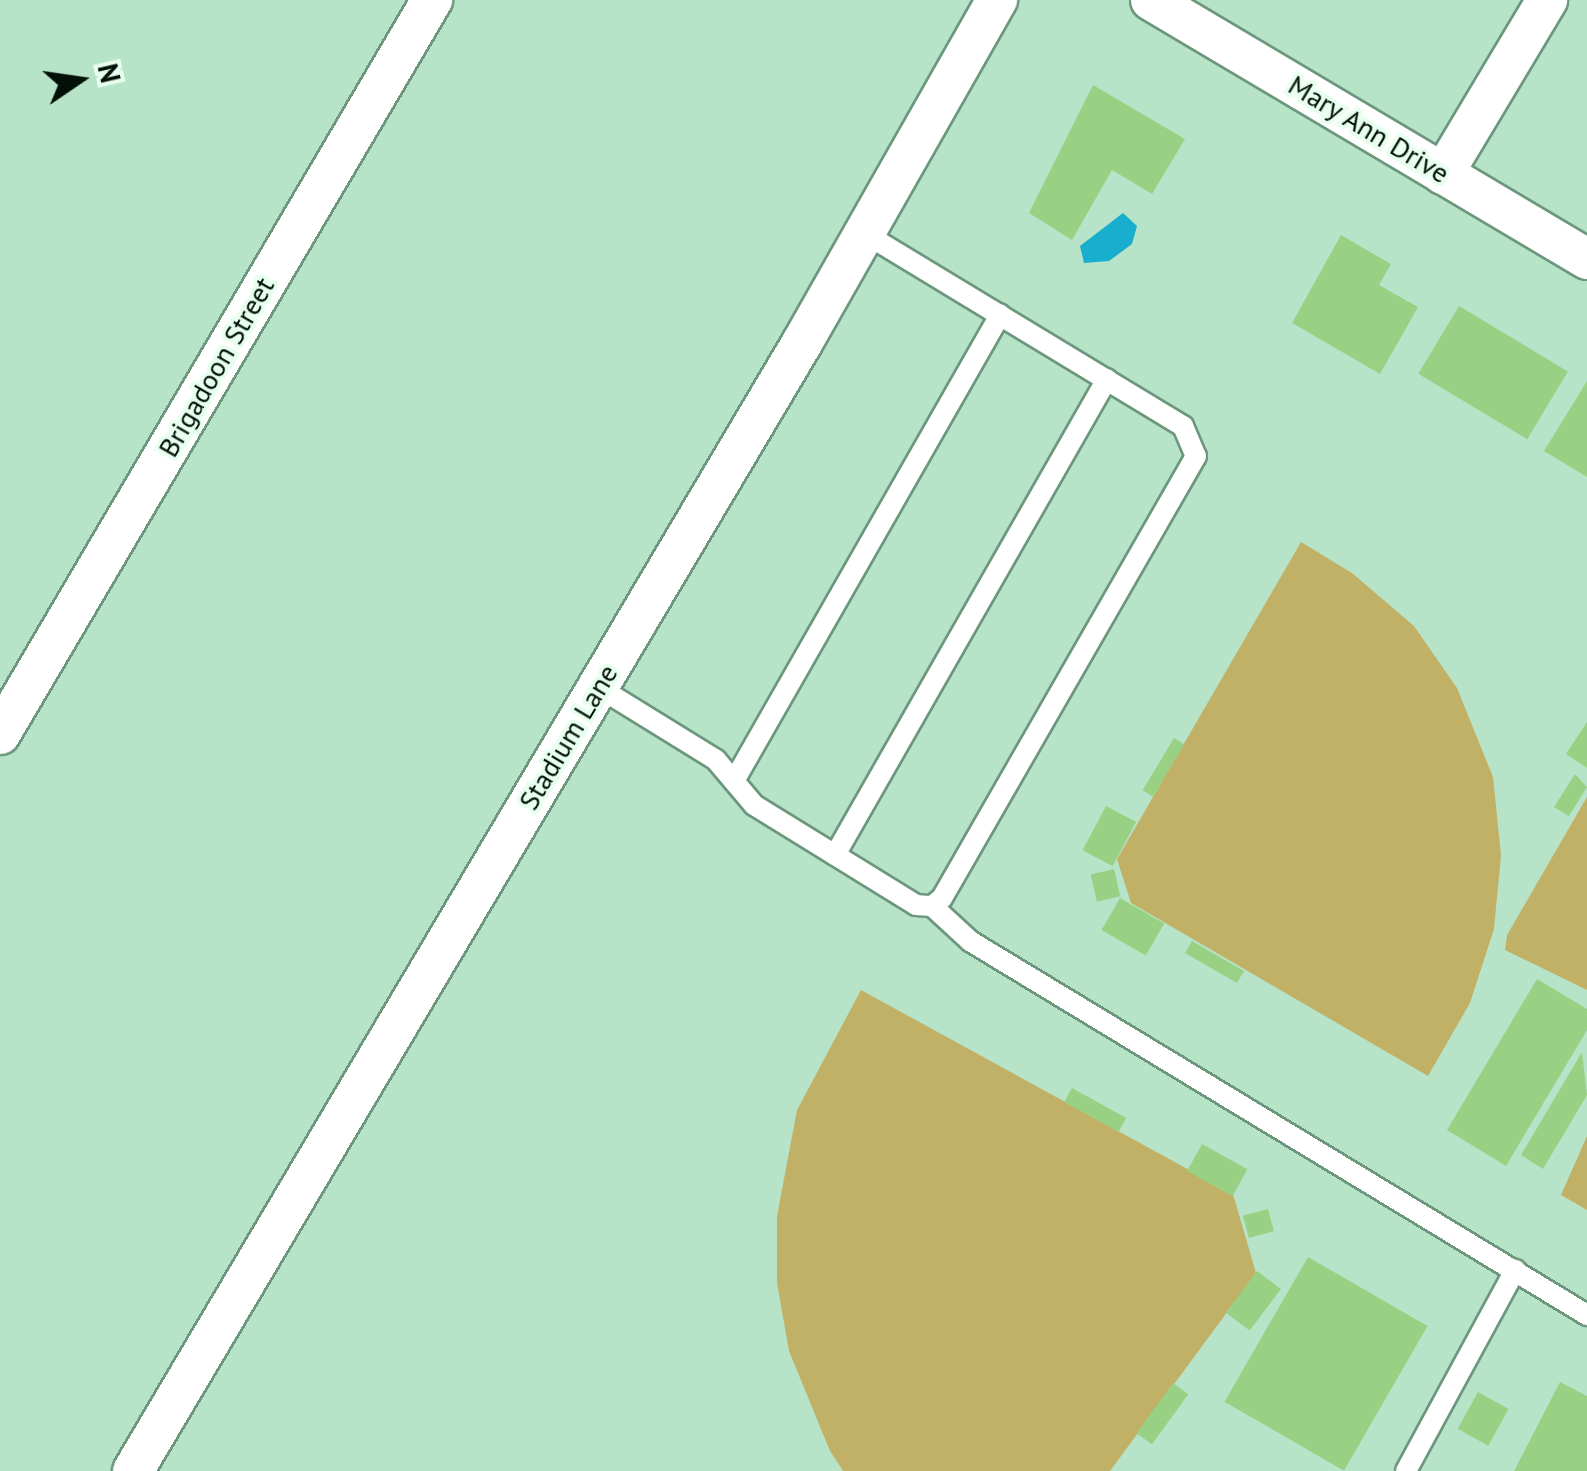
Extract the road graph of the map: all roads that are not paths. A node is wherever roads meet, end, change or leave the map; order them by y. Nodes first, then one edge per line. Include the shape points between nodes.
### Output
1 (432, 0) edge
2 (997, 0) edge
3 (1151, 0) edge
4 (1547, 0) edge
5 (1443, 174) junction
6 (864, 233) junction
7 (1587, 259) edge
8 (1000, 315) junction
9 (1107, 379) junction
10 (598, 687) junction
11 (0, 734) edge
12 (734, 781) junction
13 (835, 855) junction
14 (932, 906) junction
15 (1516, 1270) junction
16 (1587, 1314) edge
17 (135, 1470) edge
18 (1406, 1471) edge

1 - 11 street, Brigadoon Street
2 - 6 street, Stadium Lane
3 - 5 street, Mary Ann Drive
4 - 5 street
5 - 7 street, Mary Ann Drive
6 - 8 lane
6 - 10 street, Stadium Lane
8 - 9 lane
8 - 12 lane
9 - 13 lane
9 - 14 lane via 1183,426 1196,456
10 - 12 lane via 676,730
10 - 17 street, Stadium Lane
12 - 13 lane via 754,805
13 - 14 lane via 916,905
14 - 15 lane via 970,941
15 - 16 lane
15 - 18 lane

